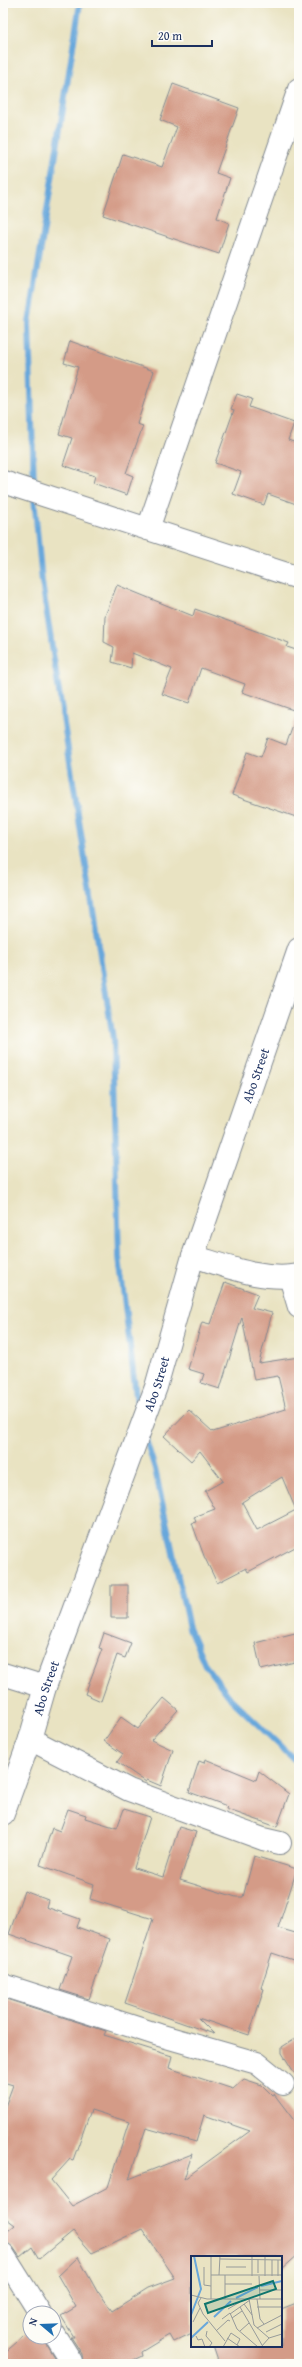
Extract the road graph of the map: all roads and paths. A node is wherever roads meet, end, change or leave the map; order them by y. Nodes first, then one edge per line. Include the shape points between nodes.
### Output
1 (299, 88) edge
2 (11, 485) edge
3 (148, 529) junction
4 (299, 578) edge
5 (299, 949) edge
6 (193, 1256) junction
7 (295, 1276) edge
8 (299, 1308) edge
9 (3, 1674) edge
10 (45, 1687) junction
11 (30, 1739) junction
12 (3, 1814) edge
13 (280, 1843) dead end
14 (3, 1985) edge
15 (283, 2084) dead end
16 (3, 2254) edge
17 (35, 2305) edge
18 (61, 2345) edge
19 (71, 2361) dead end

1 - 3 street
2 - 3 street
3 - 4 street
5 - 6 street, Abo Street
6 - 7 street via 253,1274
6 - 10 street, Abo Street via 156,1387
7 - 8 street
9 - 10 street
10 - 11 street, Abo Street
11 - 12 street, Abo Street
11 - 13 street via 148,1798
14 - 15 street via 159,2035 257,2063
16 - 17 street
18 - 19 street

